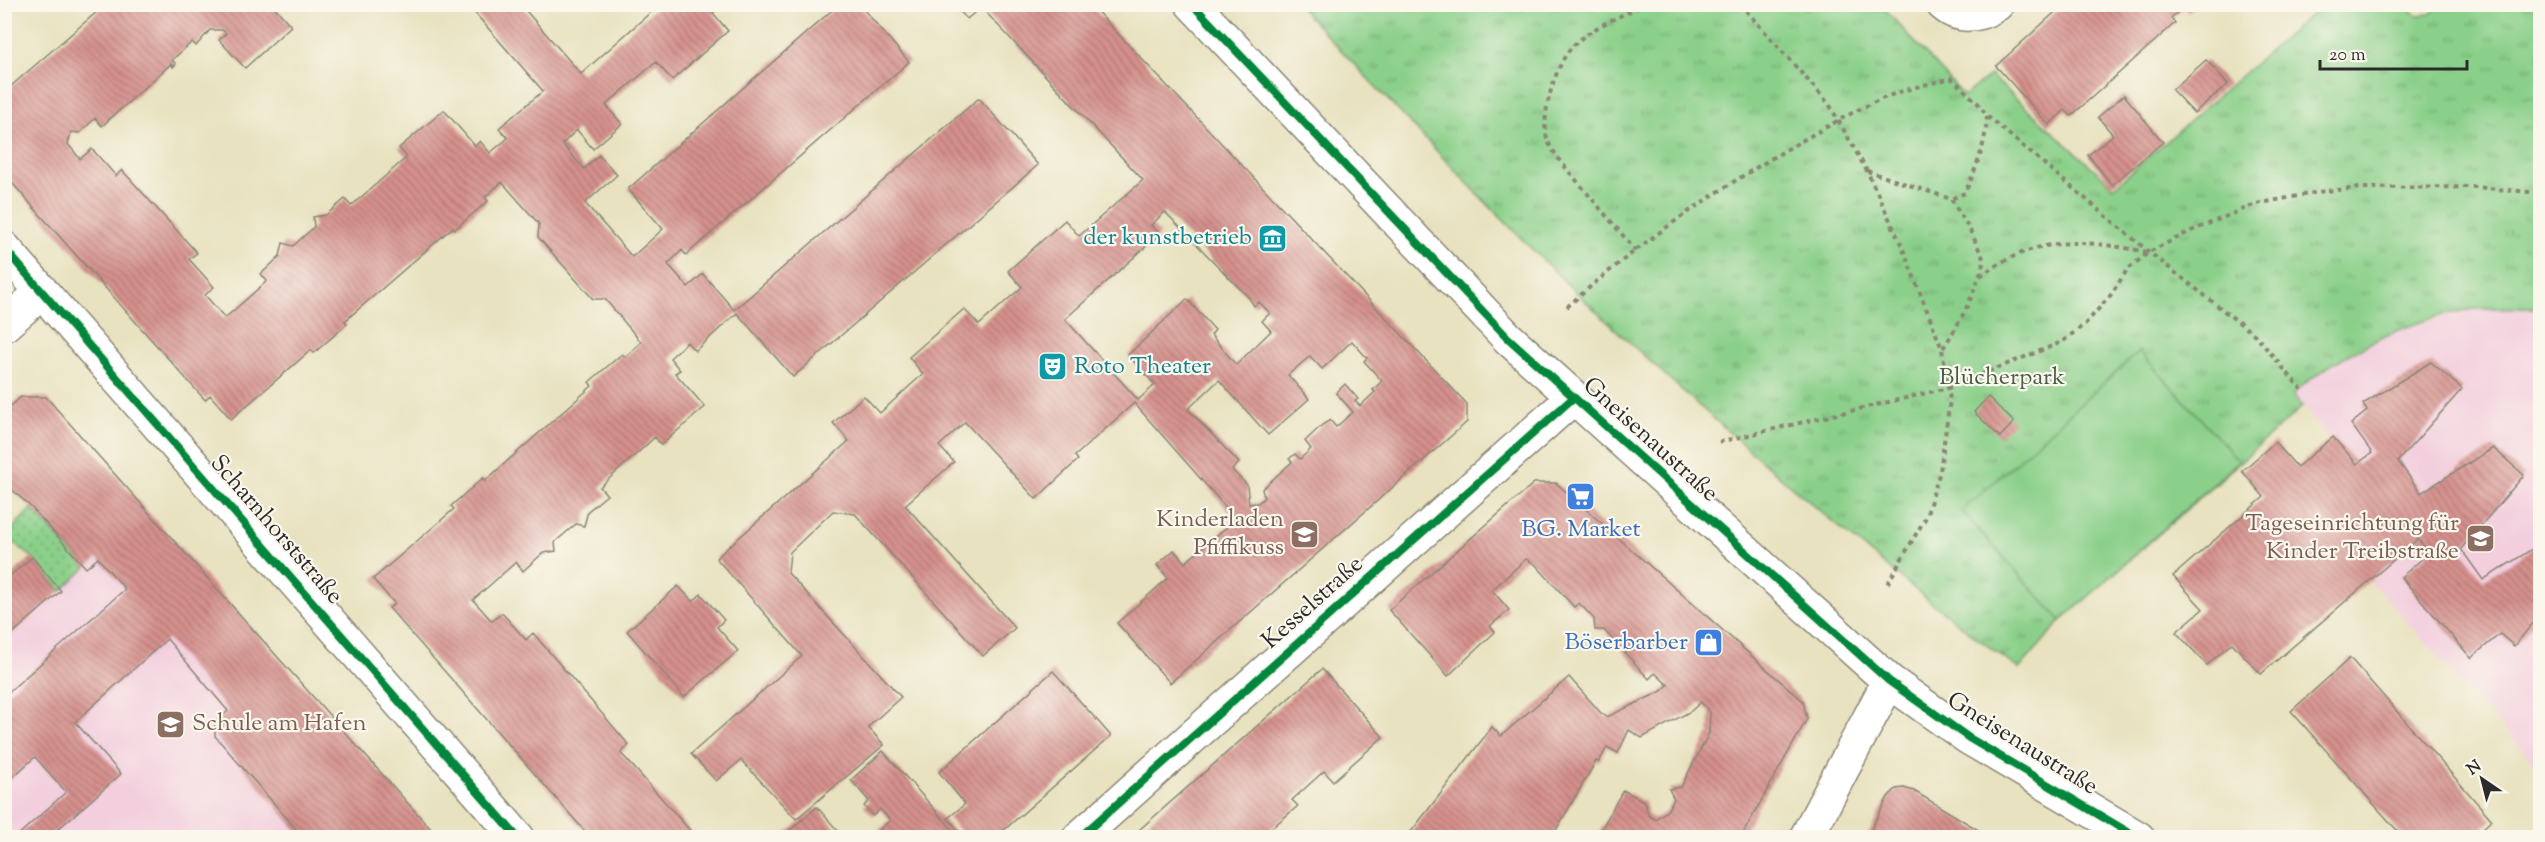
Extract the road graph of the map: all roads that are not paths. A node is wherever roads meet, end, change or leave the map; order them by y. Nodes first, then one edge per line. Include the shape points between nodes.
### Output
1 (1192, 4) edge
2 (4, 248) edge
3 (42, 292) junction
4 (4, 325) edge
5 (1573, 398) junction
6 (1889, 681) junction
7 (518, 837) edge
8 (1079, 837) edge
9 (1806, 837) edge
10 (2138, 837) edge

1 - 5 street, Gneisenaustraße via 1508,338
2 - 3 street, Scharnhorststraße
3 - 4 street
3 - 7 street, Scharnhorststraße
5 - 6 street, Gneisenaustraße
5 - 8 street, Kesselstraße
6 - 9 street
6 - 10 street, Gneisenaustraße via 1969,738

